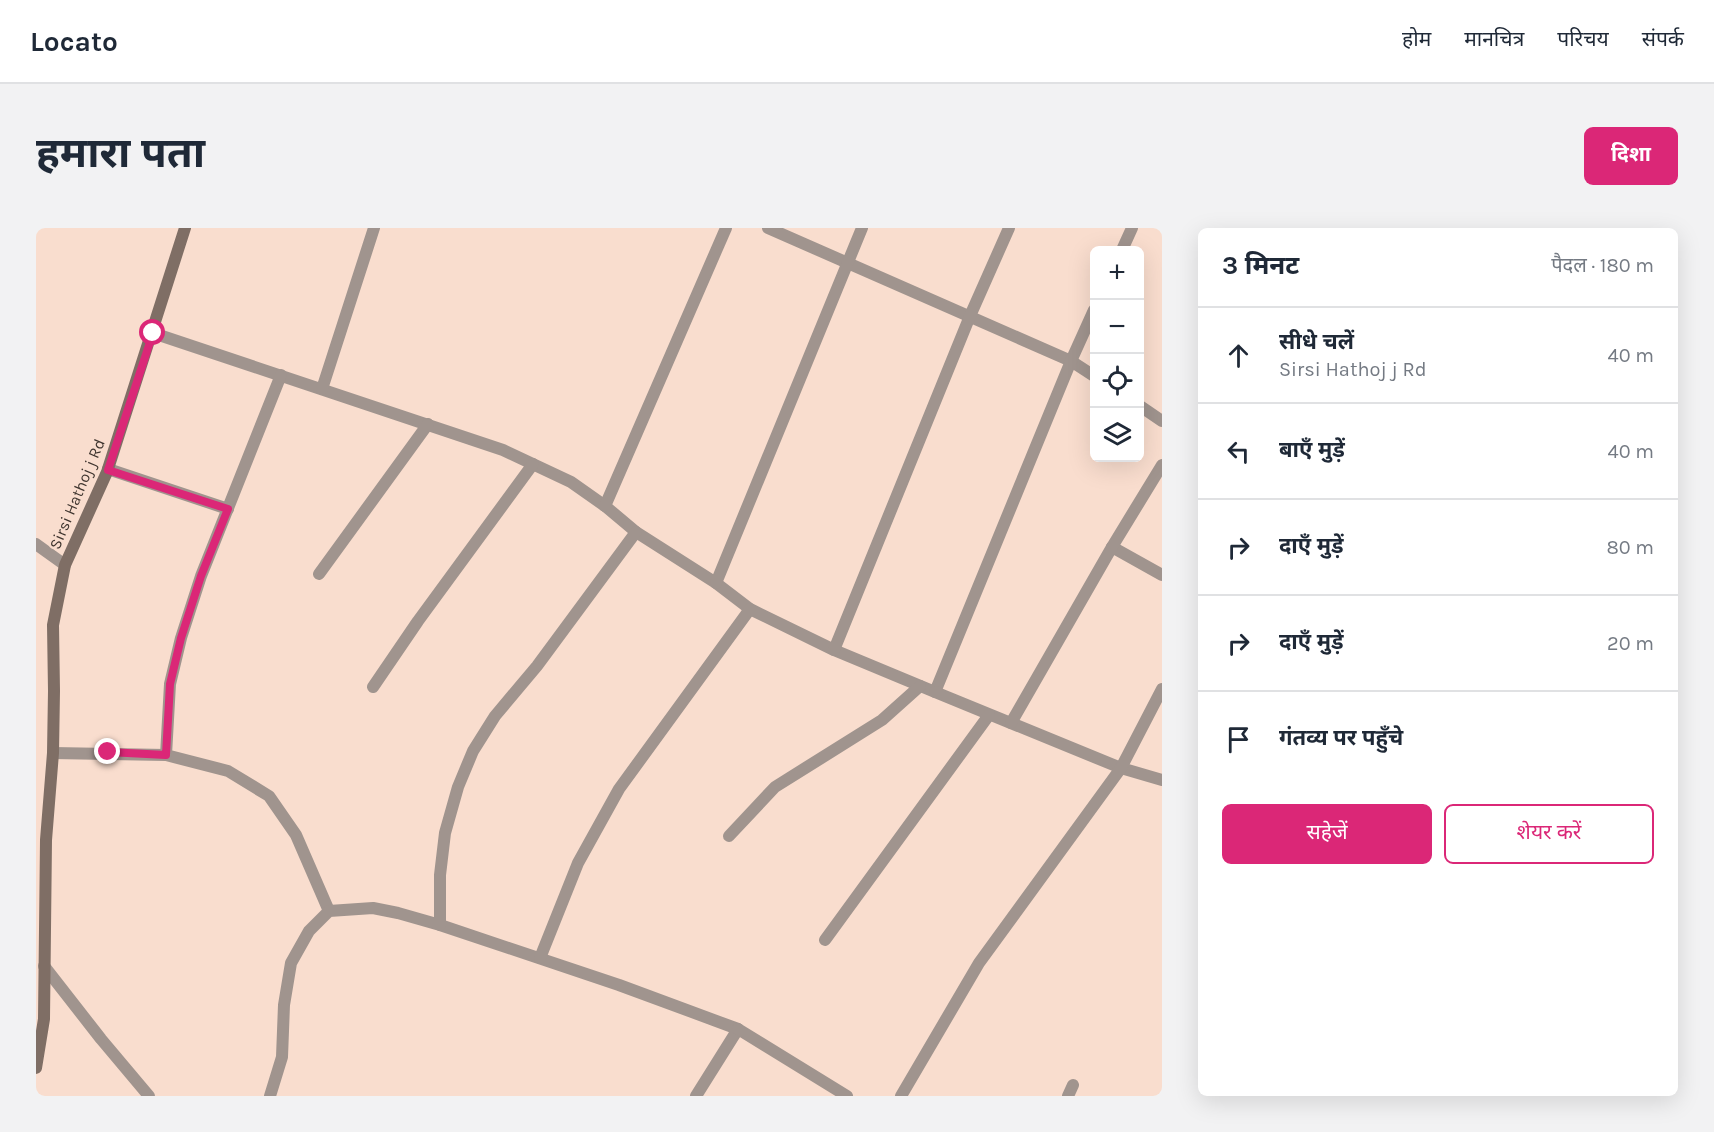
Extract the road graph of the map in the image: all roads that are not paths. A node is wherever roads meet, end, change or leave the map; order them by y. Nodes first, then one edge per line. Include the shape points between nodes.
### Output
1 (185, 228) edge
2 (374, 228) edge
3 (726, 228) edge
4 (768, 228) edge
5 (862, 228) edge
6 (1009, 228) edge
7 (1132, 228) edge
8 (1124, 246) edge
9 (848, 262) junction
10 (970, 316) junction
11 (1090, 321) edge
12 (153, 333) junction
13 (1071, 361) junction
14 (1090, 373) edge
15 (281, 375) junction
16 (322, 389) junction
17 (1143, 408) edge
18 (1162, 421) edge
19 (428, 424) junction
20 (533, 464) junction
21 (1162, 465) edge
22 (108, 470) junction
23 (605, 506) junction
24 (228, 509) junction
25 (636, 532) junction
26 (36, 544) edge
27 (1112, 547) junction
28 (65, 565) junction
29 (319, 574) dead end
30 (1162, 575) edge
31 (716, 583) junction
32 (750, 609) junction
33 (834, 650) junction
34 (921, 686) junction
35 (373, 687) dead end
36 (1162, 689) edge
37 (935, 692) junction
38 (989, 715) junction
39 (1011, 723) junction
40 (53, 753) junction
41 (166, 755) junction
42 (1121, 768) junction
43 (1162, 780) edge
44 (729, 836) dead end
45 (329, 911) junction
46 (440, 925) junction
47 (825, 940) dead end
48 (540, 958) junction
49 (44, 966) junction
50 (738, 1029) junction
51 (36, 1068) edge
52 (844, 1095) edge
53 (149, 1096) edge
54 (270, 1096) edge
55 (696, 1096) edge
56 (901, 1096) edge

1 - 12 street, Sirsi Hathoj j Rd
2 - 16 street
3 - 23 street
4 - 9 street
5 - 9 street
6 - 10 street
7 - 8 street
9 - 10 street
9 - 31 street
10 - 13 street
10 - 33 street
11 - 13 street
12 - 15 street
12 - 22 street, Sirsi Hathoj j Rd
13 - 14 street
13 - 37 street
15 - 16 street
15 - 24 street
16 - 19 street
17 - 18 street
19 - 20 street
19 - 29 street
20 - 23 street via 571,482
20 - 35 street
21 - 27 street
22 - 24 street
22 - 28 street, Sirsi Hathoj j Rd
23 - 25 street
24 - 41 street via 181,638 170,684
25 - 31 street
25 - 46 street via 495,716 473,751 445,833
26 - 28 street
27 - 30 street
27 - 39 street
28 - 40 street, Sirsi Hathoj j Rd via 53,625
31 - 32 street
32 - 33 street
32 - 48 street via 619,789 578,864
33 - 34 street
34 - 37 street
34 - 44 street via 882,720 775,787
36 - 42 street
37 - 38 street
38 - 39 street
38 - 47 street
39 - 42 street
40 - 41 street
40 - 49 street, Sirsi Hathoj j Rd via 46,840
41 - 45 street via 228,771 269,796 296,835
42 - 43 street
42 - 56 street via 979,963
45 - 46 street via 373,908
45 - 54 street via 309,931 291,963 282,1057
46 - 48 street
48 - 50 street
49 - 51 street, Sirsi Hathoj j Rd via 44,1019
49 - 53 street
50 - 52 street
50 - 55 street

